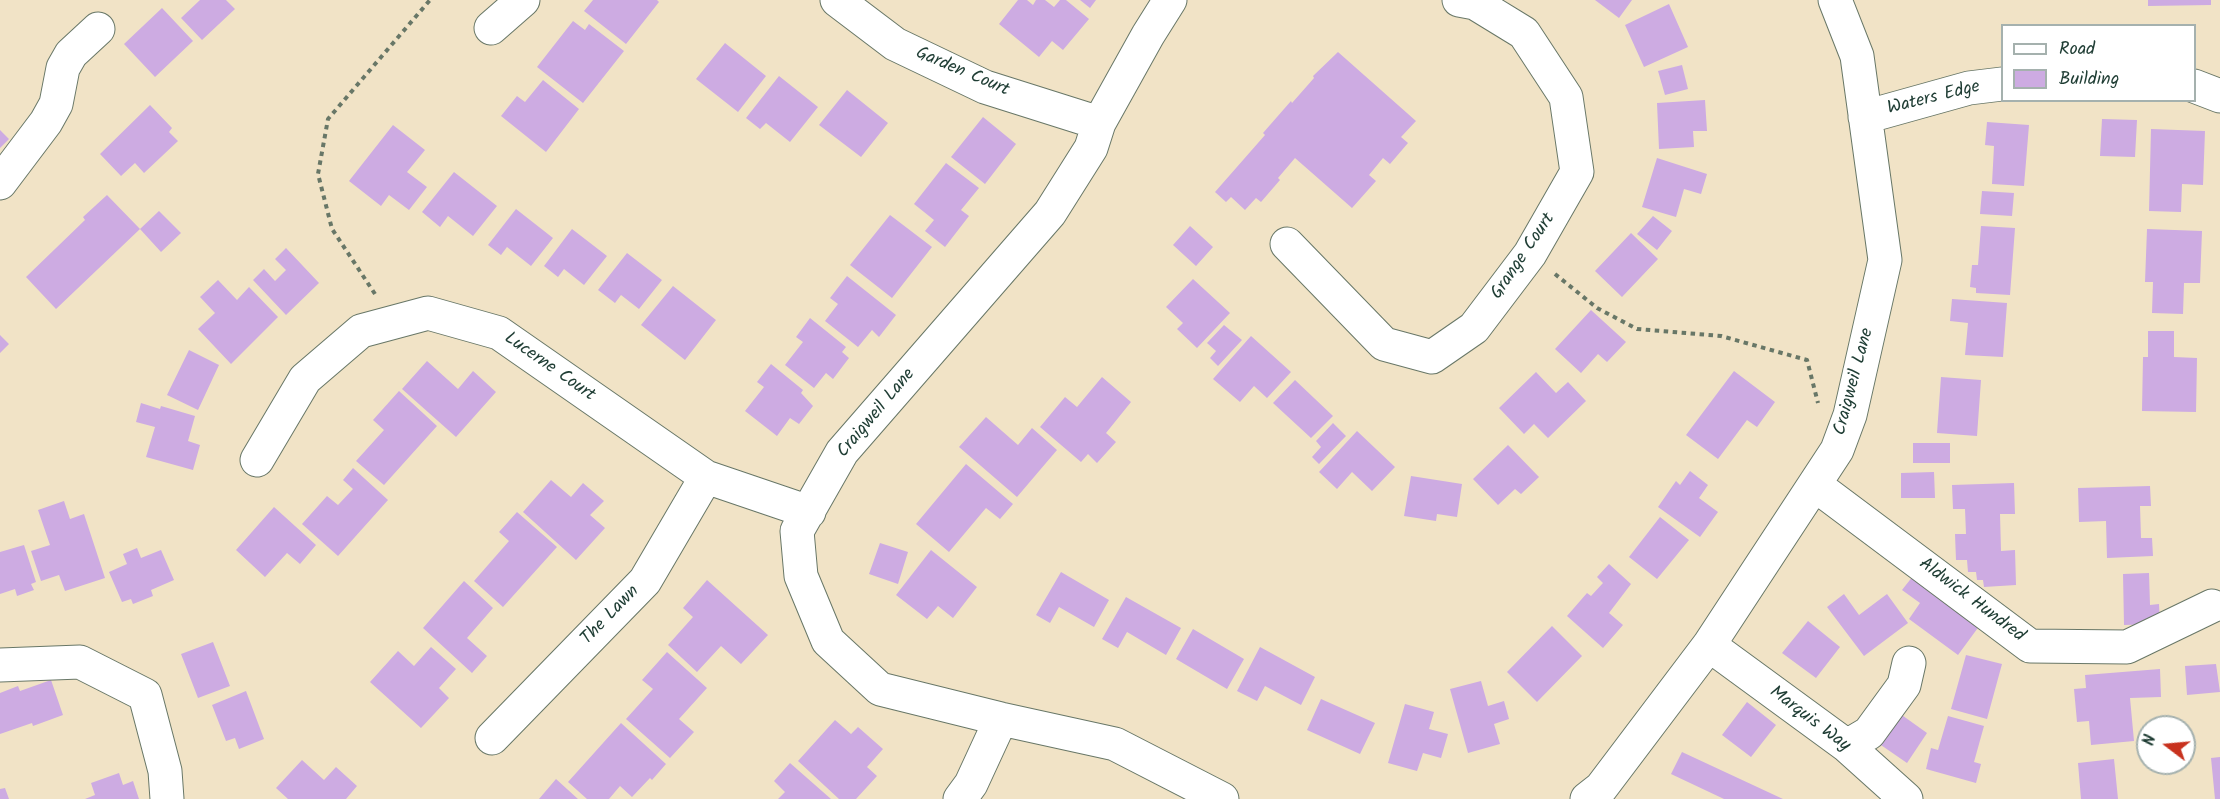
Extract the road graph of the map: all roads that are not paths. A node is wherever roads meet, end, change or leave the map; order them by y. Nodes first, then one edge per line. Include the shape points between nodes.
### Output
1 (523, 0) edge
2 (837, 0) edge
3 (1170, 0) edge
4 (1459, 0) edge
5 (1835, 0) edge
6 (491, 28) dead end
7 (98, 29) dead end
8 (2001, 84) edge
9 (2196, 87) edge
10 (2220, 96) edge
11 (1865, 117) junction
12 (1099, 123) junction
13 (0, 183) edge
14 (1287, 244) dead end
15 (257, 460) dead end
16 (706, 477) junction
17 (1815, 485) junction
18 (809, 512) junction
19 (2212, 606) dead end
20 (1709, 645) junction
21 (1909, 663) dead end
22 (0, 665) edge
23 (1001, 719) junction
24 (492, 738) dead end
25 (1847, 747) junction
26 (167, 799) edge
27 (960, 799) edge
28 (1222, 799) edge
29 (1587, 799) edge
30 (1906, 799) edge

1 - 6 street
2 - 12 street, Garden Court via 895,44 975,82
3 - 12 street, Craigweil Lane
4 - 14 street, Grange Court via 1475,3 1524,33 1566,97 1577,171 1530,255 1474,328 1432,357 1384,344
5 - 11 street, Craigweil Lane via 1857,56
7 - 13 street via 71,54 63,68 56,104
8 - 11 street, Waters Edge via 1970,88
9 - 10 street
11 - 17 street, Craigweil Lane via 1885,260 1850,415 1837,450
12 - 18 street, Craigweil Lane via 1091,148 1050,213 842,452
15 - 16 street, Lucerne Court via 305,379 361,331 428,313 499,333
16 - 18 street, Lucerne Court
16 - 24 street, The Lawn via 645,581
17 - 19 street, Aldwick Hundred via 2030,646 2127,647
17 - 20 street, Craigweil Lane
18 - 23 street, Craigweil Lane via 797,531 801,576 828,641 880,689
20 - 25 street, Marquis Way
20 - 29 street, Craigweil Lane via 1601,788
21 - 25 street via 1904,685 1869,733
22 - 26 street via 80,662 145,695 165,771
23 - 27 street
23 - 28 street, Craigweil Lane via 1115,744
25 - 30 street, Marquis Way

